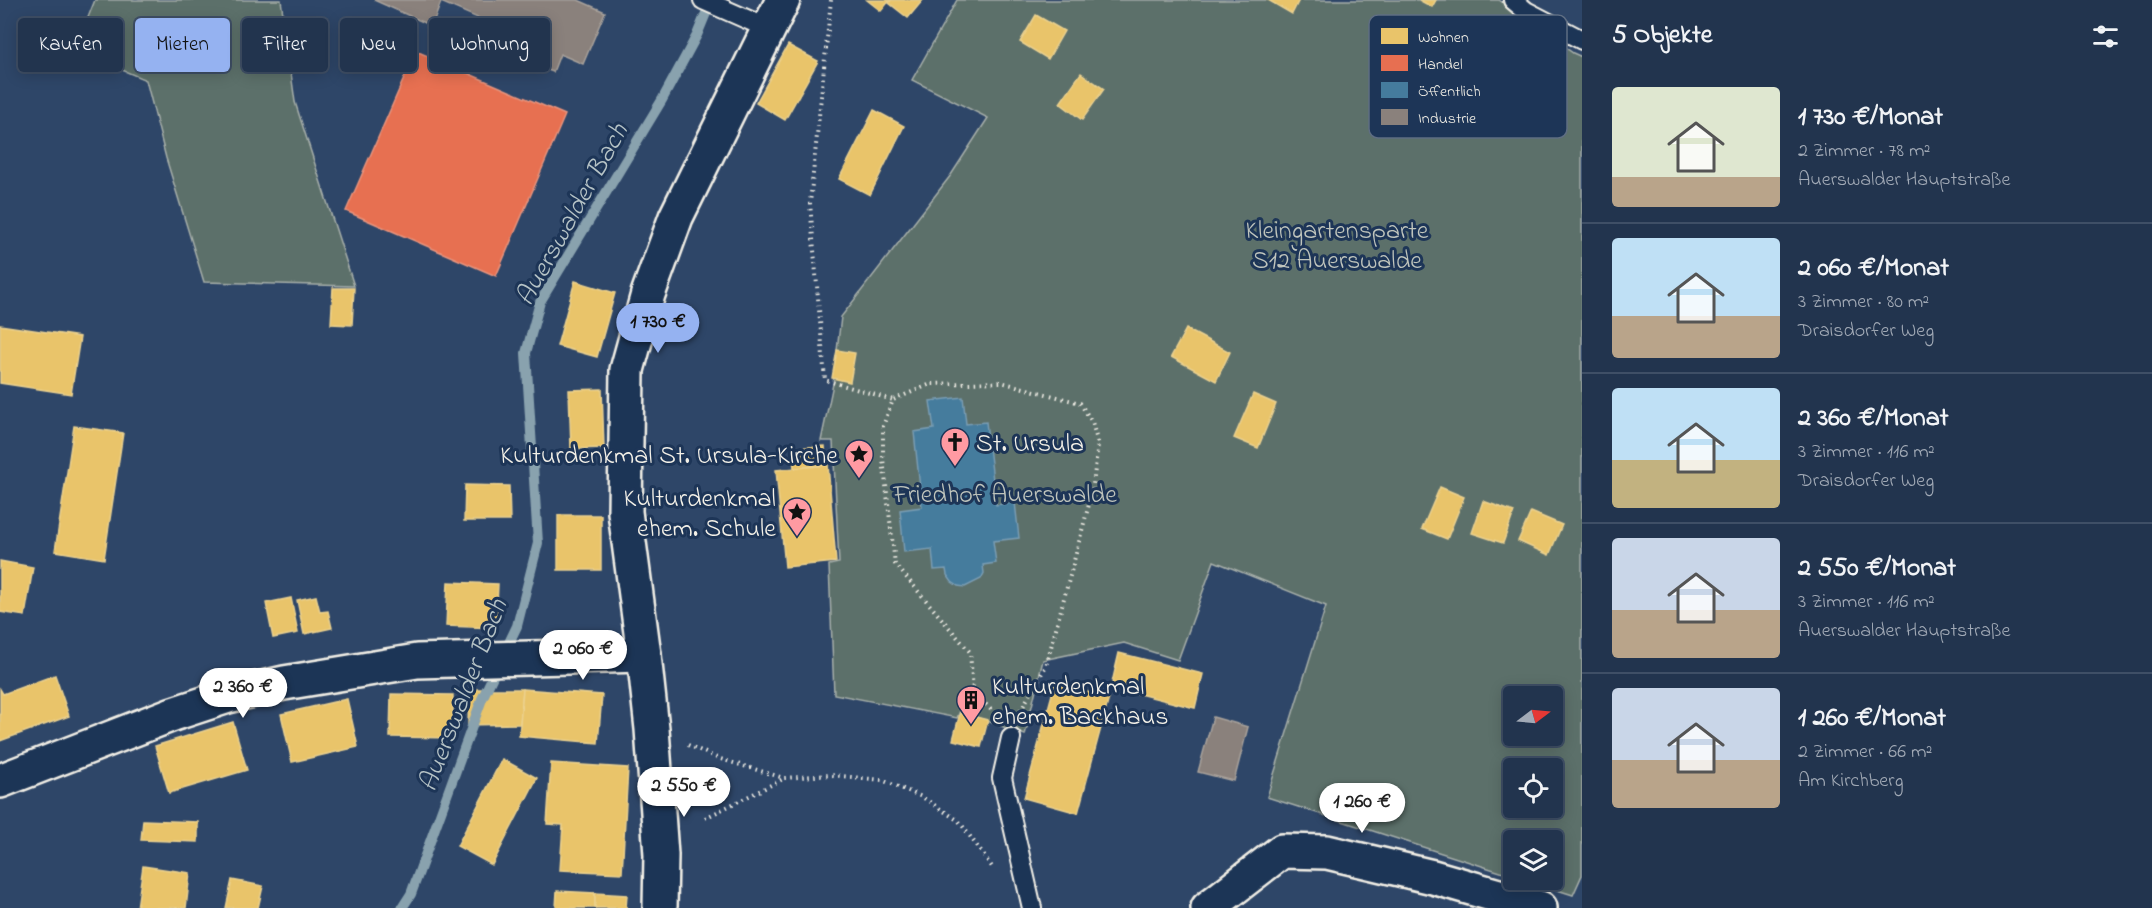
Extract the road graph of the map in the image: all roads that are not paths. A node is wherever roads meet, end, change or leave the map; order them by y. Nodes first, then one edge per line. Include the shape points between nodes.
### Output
1 (703, 0) edge
2 (783, 0) edge
3 (1513, 0) edge
4 (1534, 15) edge
5 (769, 29) junction
6 (1567, 32) edge
7 (1582, 39) edge
8 (644, 655) junction
9 (1013, 729) road end
10 (0, 781) edge
11 (660, 908) edge
12 (1032, 908) edge
13 (1208, 908) edge
14 (1540, 908) edge

1 - 5 lane
2 - 5 street
3 - 4 lane
5 - 8 street via 675,217 627,370 625,512
6 - 7 lane
8 - 10 street via 417,661 284,683 173,714
8 - 11 street via 662,855
9 - 12 lane via 1002,777
13 - 14 street via 1282,851 1327,852

